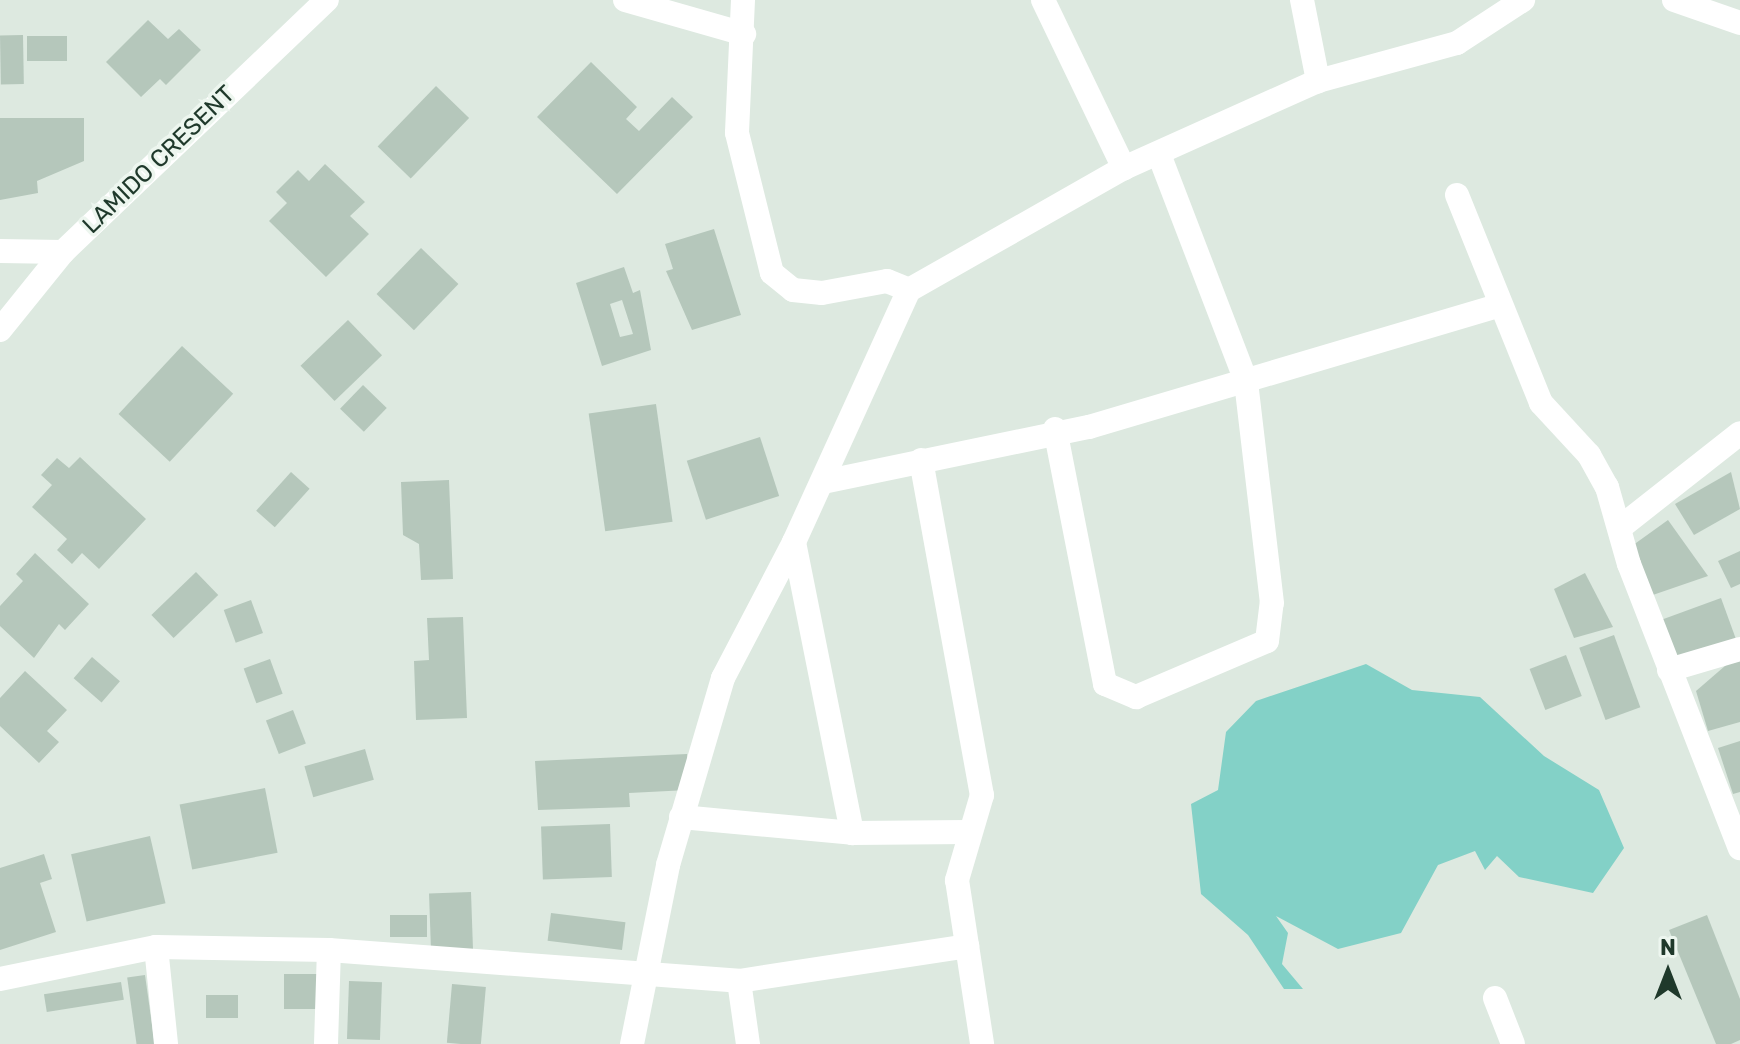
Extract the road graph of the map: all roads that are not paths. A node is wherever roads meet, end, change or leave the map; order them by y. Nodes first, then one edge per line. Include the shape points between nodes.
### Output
1 (327, 0) edge
2 (625, 0) edge
3 (743, 0) edge
4 (1043, 0) edge
5 (1302, 0) edge
6 (1523, 0) edge
7 (1674, 0) edge
8 (1740, 23) edge
9 (744, 34) junction
10 (1318, 81) junction
11 (1159, 154) junction
12 (1124, 168) junction
13 (1457, 195) dead end
14 (0, 251) edge
15 (63, 252) junction
16 (909, 290) junction
17 (1497, 306) junction
18 (0, 330) edge
19 (1246, 381) junction
20 (1055, 429) junction
21 (1740, 433) edge
22 (921, 460) junction
23 (823, 482) junction
24 (1622, 526) junction
25 (794, 542) junction
26 (1740, 649) edge
27 (1669, 670) junction
28 (1734, 814) edge
29 (681, 817) junction
30 (968, 832) junction
31 (852, 833) junction
32 (1740, 848) edge
33 (967, 946) junction
34 (156, 947) junction
35 (329, 950) junction
36 (642, 975) junction
37 (0, 979) edge
38 (739, 981) junction
39 (1495, 998) dead end
40 (166, 1044) edge
41 (326, 1044) edge
42 (632, 1044) edge
43 (748, 1044) edge
44 (982, 1044) edge
45 (1513, 1044) edge

1 - 15 street, LAMIDO CRESENT
2 - 9 street
3 - 9 street
4 - 12 street
5 - 10 street
6 - 10 street via 1457,43
7 - 8 street
9 - 16 street via 737,133 772,273 793,290 887,281
10 - 11 street
11 - 12 street
11 - 19 street
12 - 16 street
13 - 17 street
14 - 15 street
15 - 18 street, LAMIDO CRESENT
16 - 23 street
17 - 19 street
17 - 24 street via 1541,403 1589,455
19 - 20 street via 1089,427
19 - 20 street via 1274,626 1267,641 1136,697 1105,684
20 - 22 street
21 - 24 street
22 - 23 street
22 - 30 street via 982,795
23 - 25 street
24 - 27 street
25 - 29 street via 723,678
25 - 31 street
26 - 27 street
27 - 28 street
28 - 32 street
29 - 31 street
29 - 36 street
30 - 31 street
30 - 33 street via 957,880
33 - 38 street
33 - 44 street
34 - 35 street
34 - 37 street
34 - 40 street
35 - 36 street
35 - 41 street
36 - 38 street
36 - 42 street
38 - 43 street
39 - 45 street

